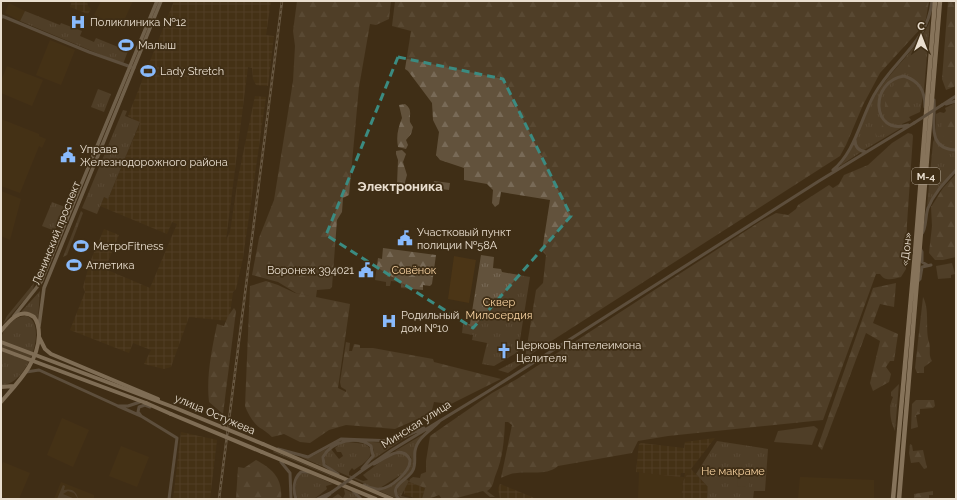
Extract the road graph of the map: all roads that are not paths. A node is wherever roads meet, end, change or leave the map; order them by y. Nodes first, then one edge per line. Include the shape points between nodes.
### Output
1 (157, 1) edge
2 (161, 1) edge
3 (934, 1) edge
4 (940, 1) edge
5 (1, 17) edge
6 (132, 67) junction
7 (956, 96) edge
8 (933, 97) junction
9 (956, 101) edge
10 (942, 105) junction
11 (914, 123) junction
12 (924, 126) junction
13 (856, 136) junction
14 (956, 150) edge
15 (866, 152) junction
16 (956, 170) edge
17 (819, 181) junction
18 (921, 235) junction
19 (920, 248) junction
20 (917, 282) junction
21 (14, 316) junction
22 (38, 328) junction
23 (1, 331) edge
24 (38, 337) junction
25 (1, 342) edge
26 (1, 349) edge
27 (26, 372) junction
28 (15, 385) junction
29 (1, 387) edge
30 (1, 402) edge
31 (146, 403) junction
32 (118, 406) junction
33 (173, 407) junction
34 (171, 414) junction
35 (141, 416) junction
36 (445, 417) junction
37 (440, 420) junction
38 (263, 444) junction
39 (262, 452) junction
40 (360, 472) junction
41 (342, 477) junction
42 (333, 481) junction
43 (356, 483) junction
44 (349, 488) junction
45 (332, 492) junction
46 (170, 499) edge
47 (291, 499) edge
48 (296, 499) edge
49 (317, 499) edge
50 (323, 499) edge
51 (327, 499) edge
52 (361, 499) edge
53 (376, 499) edge
54 (392, 499) edge
55 (399, 499) edge
56 (893, 499) edge
57 (899, 499) edge

1 - 6 main road, Ленинский проспект
2 - 6 main road, Ленинский проспект
3 - 12 highway, «Дон» / М-4
3 - 13 street via 921,36 879,86
4 - 8 highway, «Дон» / М-4
5 - 6 street
6 - 21 main road, Ленинский проспект via 41,282
6 - 22 main road, Ленинский проспект via 44,288
7 - 10 street
8 - 14 street via 933,128 936,139 943,147
8 - 18 highway, «Дон» / М-4
9 - 10 street
10 - 11 street, bridge
11 - 12 street via 893,126 885,121 880,113 878,104 882,91 900,76 915,80 921,88 925,104
11 - 15 street
12 - 56 highway, «Дон» / М-4
13 - 15 street via 857,147
13 - 17 street via 837,166
15 - 17 street
16 - 18 street via 927,210 924,232
17 - 36 street, Минская улица
18 - 19 highway, «Дон» / М-4
19 - 20 highway, «Дон» / М-4
19 - 20 street via 922,262 931,265 922,267
20 - 57 highway, «Дон» / М-4
21 - 22 main road via 30,315 36,319
21 - 23 main road, Ленинский проспект
22 - 24 main road, Ленинский проспект
24 - 27 main road, Ленинский проспект via 35,356
24 - 33 main road, улица Остужева via 51,354
25 - 33 main road, bridge
26 - 31 main road, улица Остужева, bridge
27 - 28 main road, Ленинский проспект
27 - 32 street via 39,370
28 - 29 main road
28 - 30 main road, Ленинский проспект
31 - 32 street
31 - 34 main road, улица Остужева
32 - 35 street
33 - 38 main road, улица Остужева, bridge
34 - 35 street via 142,405 138,409
34 - 39 main road, улица Остужева, bridge
35 - 46 street via 177,438
36 - 37 street, Минская улица
36 - 55 street via 419,441 415,450 413,470 397,486
37 - 38 street via 394,441 341,439 308,457
37 - 40 street, Минская улица
38 - 41 main road, улица Остужева
39 - 42 main road, улица Остужева
39 - 47 street via 283,463 288,469
40 - 41 street via 371,459 373,449 365,443 344,441 327,451 323,459 326,467
40 - 43 street via 394,453 405,453 410,460 407,471 384,488 375,489
40 - 45 street, Минская улица, bridge
41 - 43 main road, улица Остужева
42 - 44 main road, улица Остужева
42 - 48 street via 301,472 295,480
43 - 54 main road, улица Остужева
44 - 52 street
44 - 53 main road, улица Остужева
45 - 49 street
45 - 50 street, Минская улица
45 - 51 street

